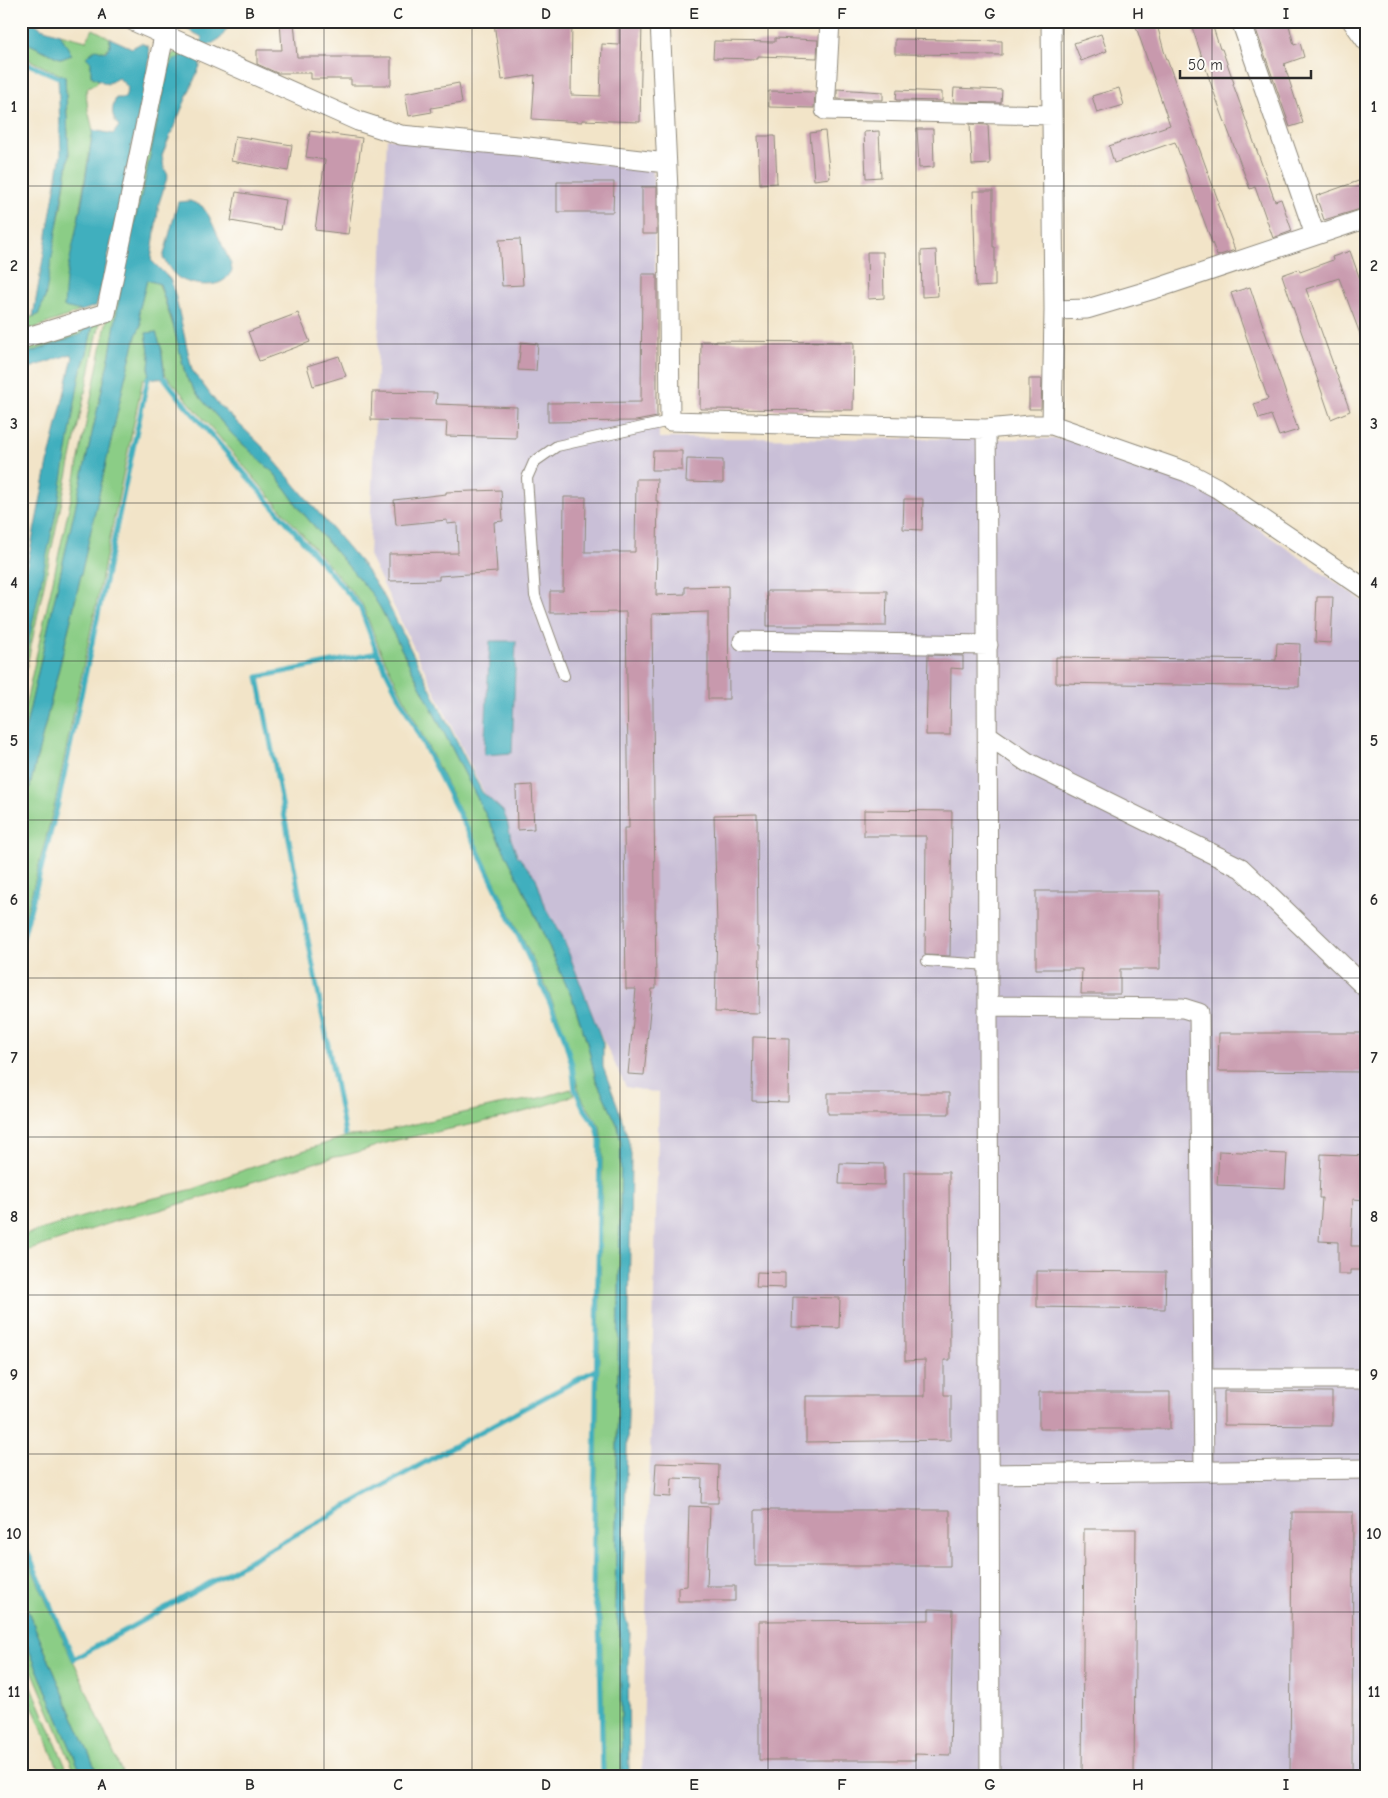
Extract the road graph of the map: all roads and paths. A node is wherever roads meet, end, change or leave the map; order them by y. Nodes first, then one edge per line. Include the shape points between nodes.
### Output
1 (133, 21) edge
2 (660, 21) edge
3 (830, 21) edge
4 (1051, 21) edge
5 (1241, 21) edge
6 (1352, 21) edge
7 (164, 36) junction
8 (1367, 42) edge
9 (1052, 115) junction
10 (666, 163) junction
11 (1367, 218) edge
12 (1314, 235) junction
13 (1054, 310) junction
14 (21, 339) edge
15 (670, 421) junction
16 (1052, 425) junction
17 (986, 428) junction
18 (1367, 590) edge
19 (743, 641) dead end
20 (988, 645) junction
21 (564, 676) dead end
22 (989, 736) junction
23 (927, 961) dead end
24 (990, 965) junction
25 (1367, 989) edge
26 (990, 1006) junction
27 (1203, 1379) junction
28 (1367, 1379) edge
29 (1367, 1469) edge
30 (1204, 1471) junction
31 (991, 1474) junction
32 (990, 1777) edge

1 - 7 street
2 - 10 street
3 - 9 street via 825,110
4 - 9 street
5 - 12 street
6 - 8 street
7 - 10 street via 358,121 402,135
7 - 14 street via 106,314
9 - 13 street
10 - 15 street
11 - 12 street
12 - 13 street via 1161,288 1087,308
13 - 16 street
15 - 17 street
15 - 21 lane via 557,446 534,462 528,478 535,596
16 - 17 street
16 - 18 street via 1187,472
17 - 20 street
19 - 20 street
20 - 22 street
22 - 24 street
22 - 25 street via 1027,762 1241,868
23 - 24 lane
24 - 26 street
26 - 27 street via 1183,1008 1199,1013
26 - 31 street
27 - 28 street
27 - 30 street
29 - 30 street
30 - 31 street
31 - 32 street

